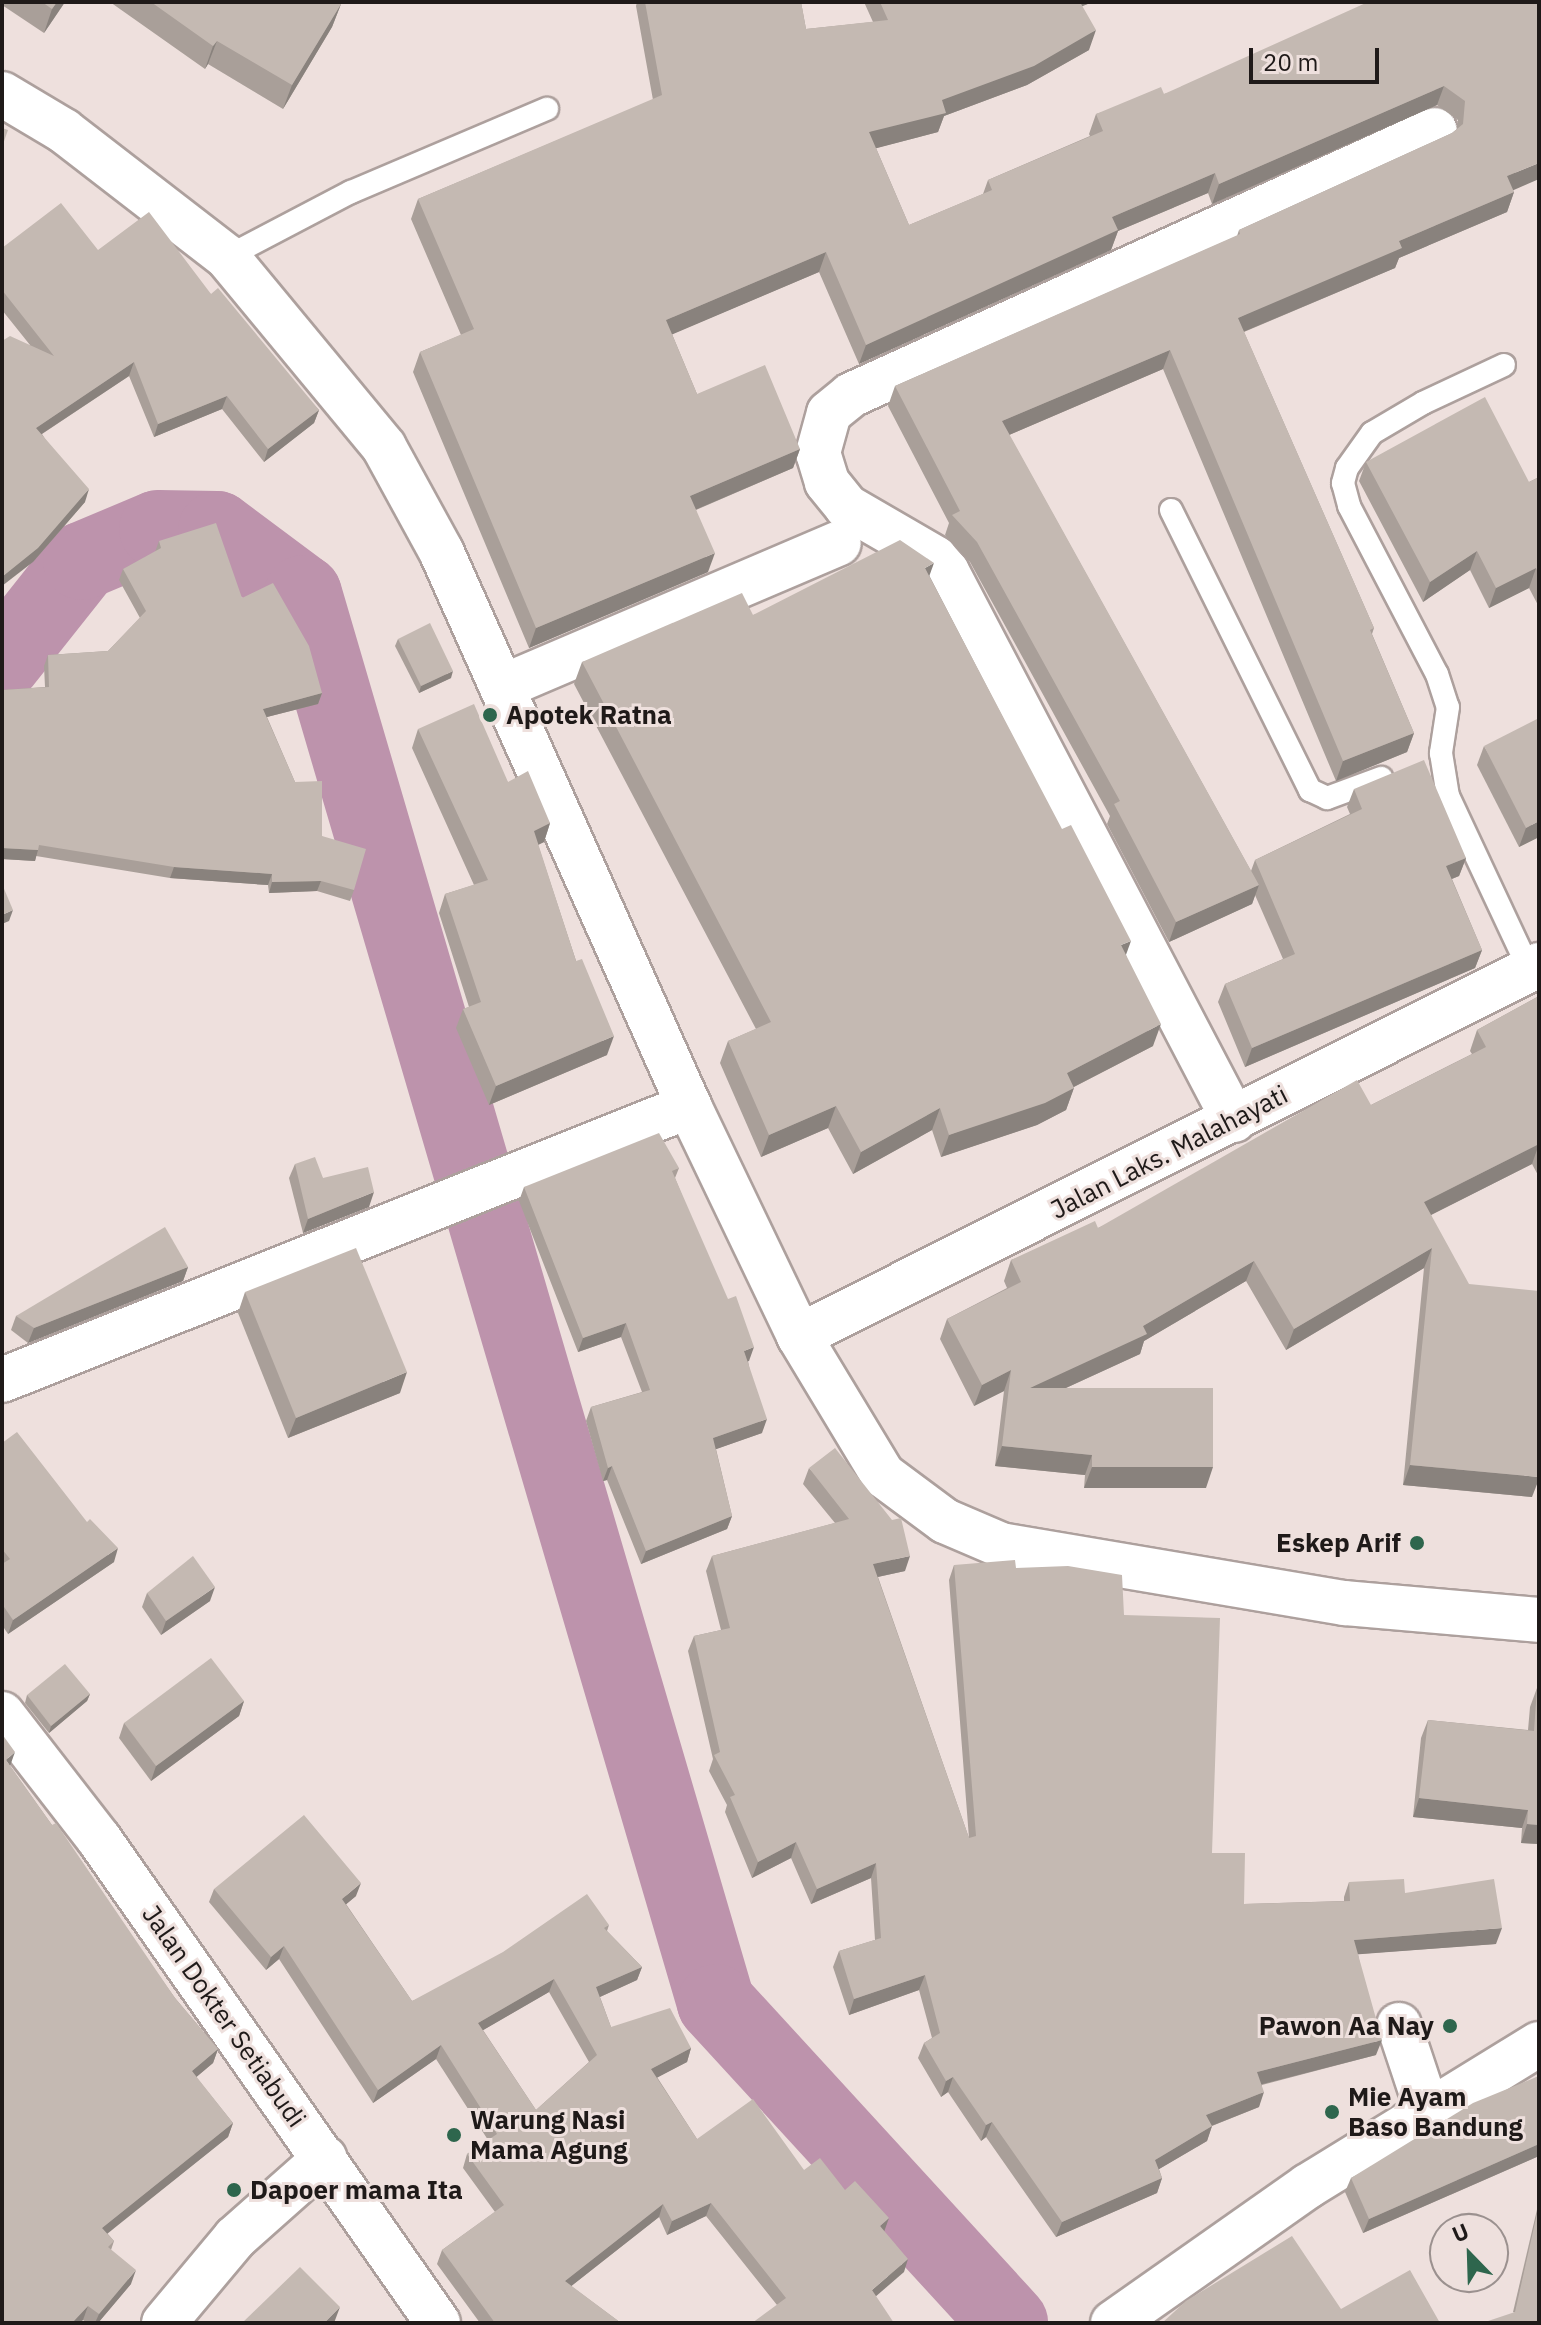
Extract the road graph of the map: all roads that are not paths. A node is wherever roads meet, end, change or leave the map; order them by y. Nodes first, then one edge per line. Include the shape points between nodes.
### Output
1 (2, 94) edge
2 (547, 109) dead end
3 (1435, 130) dead end
4 (227, 257) junction
5 (1504, 365) dead end
6 (1171, 510) dead end
7 (839, 543) dead end
8 (502, 687) junction
9 (1441, 753) junction
10 (1534, 967) edge
11 (689, 1106) junction
12 (1234, 1120) junction
13 (799, 1336) junction
14 (2, 1380) edge
15 (1539, 1620) edge
16 (2, 1714) edge
17 (1399, 2025) dead end
18 (1539, 2044) edge
19 (1428, 2112) junction
20 (325, 2158) junction
21 (1118, 2320) edge
22 (164, 2323) edge
23 (438, 2323) edge

1 - 4 street via 64,131
2 - 4 lane via 351,192
3 - 12 street via 851,395 829,413 818,453 827,482 847,507 935,558 947,572
4 - 8 street via 384,447 441,551
5 - 9 lane via 1372,433 1347,468 1343,483 1349,506 1437,674 1448,707
6 - 9 lane via 1310,790 1327,798
7 - 8 street
8 - 11 street
9 - 10 lane via 1448,796
10 - 12 street, Jalan Laks. Malahayati
11 - 13 street
11 - 14 street
12 - 13 street, Jalan Laks. Malahayati
13 - 15 street via 883,1475 945,1521 1001,1545 1345,1603
16 - 20 street, Jalan Dokter Setiabudi via 99,1839
17 - 19 street
18 - 19 street
19 - 21 street via 1308,2186
20 - 22 street via 235,2238
20 - 23 street, Jalan Dokter Setiabudi

